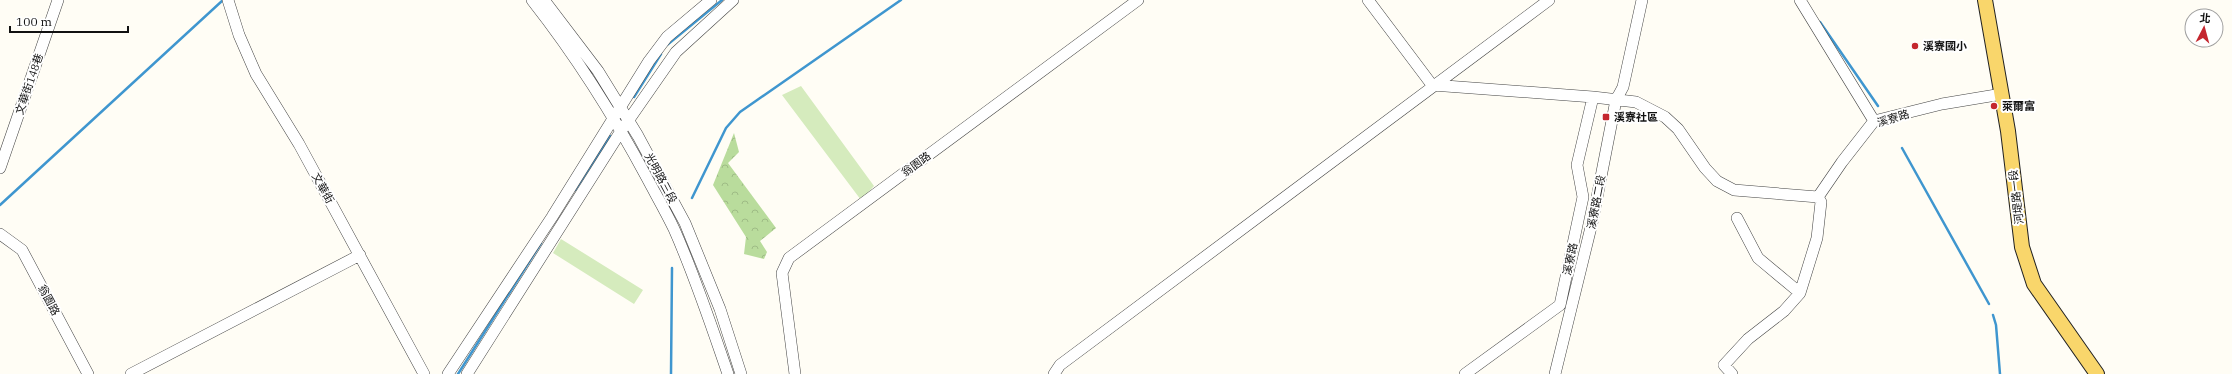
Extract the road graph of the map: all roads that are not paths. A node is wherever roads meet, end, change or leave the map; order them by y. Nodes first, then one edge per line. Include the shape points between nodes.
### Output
1 (58, 0) edge
2 (228, 0) edge
3 (532, 0) edge
4 (544, 0) edge
5 (711, 0) edge
6 (733, 0) edge
7 (1138, 0) edge
8 (1368, 0) edge
9 (1549, 0) edge
10 (1642, 0) edge
11 (1800, 0) edge
12 (1985, 0) edge
13 (1432, 85) junction
14 (2002, 94) junction
15 (1593, 97) junction
16 (1616, 100) junction
17 (620, 107) junction
18 (613, 119) junction
19 (628, 120) junction
20 (1874, 121) junction
21 (621, 131) junction
22 (0, 168) edge
23 (1818, 197) junction
24 (1737, 218) dead end
25 (0, 234) edge
26 (360, 255) junction
27 (1800, 293) junction
28 (88, 374) edge
29 (131, 374) edge
30 (424, 374) edge
31 (448, 374) edge
32 (467, 374) edge
33 (728, 374) edge
34 (742, 374) edge
35 (795, 374) edge
36 (1054, 374) edge
37 (1465, 374) edge
38 (1555, 374) edge
39 (1732, 374) edge
40 (2097, 374) edge

1 - 22 street, 文華街148巷
2 - 26 street, 文華街 via 239,35 256,74 299,144
3 - 18 street, 光明路三段 via 556,30
4 - 17 street, 光明路三段 via 598,70
5 - 17 street via 667,37
6 - 19 street via 676,52
7 - 35 street, 翁園路 via 789,258 782,273
8 - 13 street
9 - 13 street
10 - 16 street, 溪寮路二段 via 1623,87
11 - 20 street
12 - 14 main road, 河堤路一段
13 - 15 street via 1440,88
13 - 36 street via 1060,365
14 - 20 street, 溪寮路 via 1942,104
14 - 40 main road, 河堤路一段 via 2022,247 2034,284
15 - 16 street
15 - 37 street, 溪寮路 via 1578,165 1582,197 1560,305
16 - 23 street via 1636,102 1665,117 1678,129 1704,168 1726,187 1734,190
16 - 38 street, 溪寮路二段 via 1592,223
17 - 18 street
17 - 19 street, 光明路三段
18 - 21 street, 光明路三段
18 - 31 street via 552,217
19 - 21 street
19 - 34 street, 光明路三段 via 685,222 720,309
20 - 23 street, 溪寮路
21 - 32 street
21 - 33 street, 光明路三段 via 674,228
23 - 27 street via 1821,202 1817,238
24 - 27 street via 1758,258
25 - 28 street, 翁園路 via 22,250
26 - 29 street
26 - 30 street, 文華街
27 - 39 street via 1784,310 1748,339 1724,365

